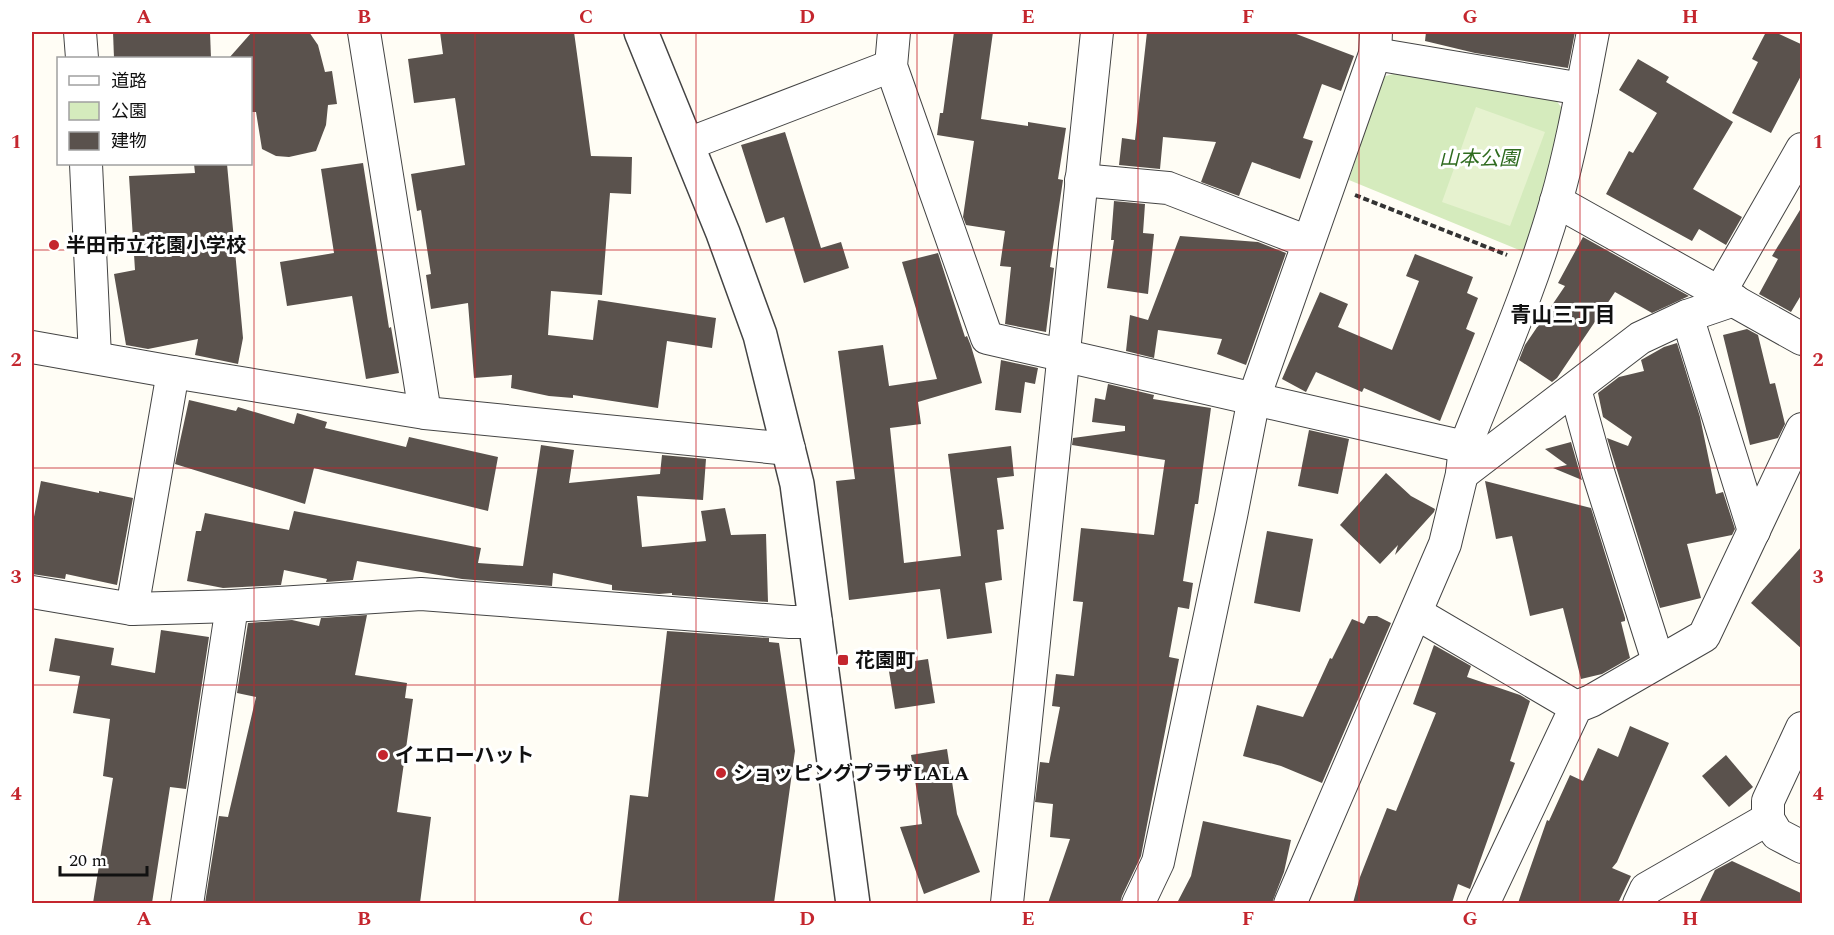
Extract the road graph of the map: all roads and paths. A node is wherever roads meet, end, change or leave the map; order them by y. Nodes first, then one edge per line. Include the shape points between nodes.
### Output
1 (80, 32) edge
2 (364, 32) edge
3 (641, 32) edge
4 (894, 32) edge
5 (1097, 32) edge
6 (1593, 32) edge
7 (1376, 43) edge
8 (81, 57) edge
9 (891, 66) junction
10 (1582, 89) junction
11 (688, 144) junction
12 (1803, 149) edge
13 (86, 165) edge
14 (1081, 180) junction
15 (1330, 184) junction
16 (1556, 201) junction
17 (1308, 242) junction
18 (1536, 267) junction
19 (1727, 296) junction
20 (1687, 316) junction
21 (1799, 330) edge
22 (32, 347) edge
23 (1062, 355) junction
24 (95, 357) junction
25 (173, 372) junction
26 (1575, 389) junction
27 (1254, 398) junction
28 (425, 412) junction
29 (1803, 429) edge
30 (789, 449) junction
31 (1464, 461) junction
32 (1754, 531) junction
33 (32, 592) edge
34 (232, 606) junction
35 (132, 609) junction
36 (1416, 613) junction
37 (816, 622) junction
38 (1658, 661) junction
39 (1576, 707) junction
40 (1803, 728) edge
41 (1768, 819) junction
42 (1803, 847) edge
43 (187, 903) edge
44 (853, 903) edge
45 (1006, 903) edge
46 (1023, 903) edge
47 (1138, 903) edge
48 (1290, 903) edge
49 (1483, 903) edge
50 (1639, 903) edge

1 - 8 street
2 - 28 street
3 - 11 street
4 - 9 street
5 - 14 street
6 - 10 street
7 - 10 street
7 - 15 street
9 - 11 street
9 - 23 street via 987,339
10 - 16 street
11 - 30 street via 760,336
12 - 19 street
13 - 24 street
14 - 17 street via 1168,188
14 - 23 street
15 - 17 street
15 - 18 path
16 - 18 street
16 - 19 street
17 - 27 street
18 - 31 street
19 - 20 street
19 - 21 street
20 - 26 street via 1640,338
20 - 32 street
22 - 24 street
23 - 27 street
23 - 45 street
24 - 25 street
25 - 28 street
25 - 35 street
26 - 31 street
26 - 38 street
27 - 31 street
27 - 47 street via 1158,862
28 - 30 street
29 - 32 street
30 - 37 street
31 - 36 street via 1445,544
32 - 38 street via 1704,636
33 - 35 street
34 - 35 street
34 - 37 street via 421,594
34 - 43 street
36 - 39 street
36 - 48 street
37 - 44 street
38 - 39 street
39 - 49 street
40 - 41 street via 1768,801
41 - 42 street via 1777,834
41 - 50 street via 1646,889
45 - 46 street

